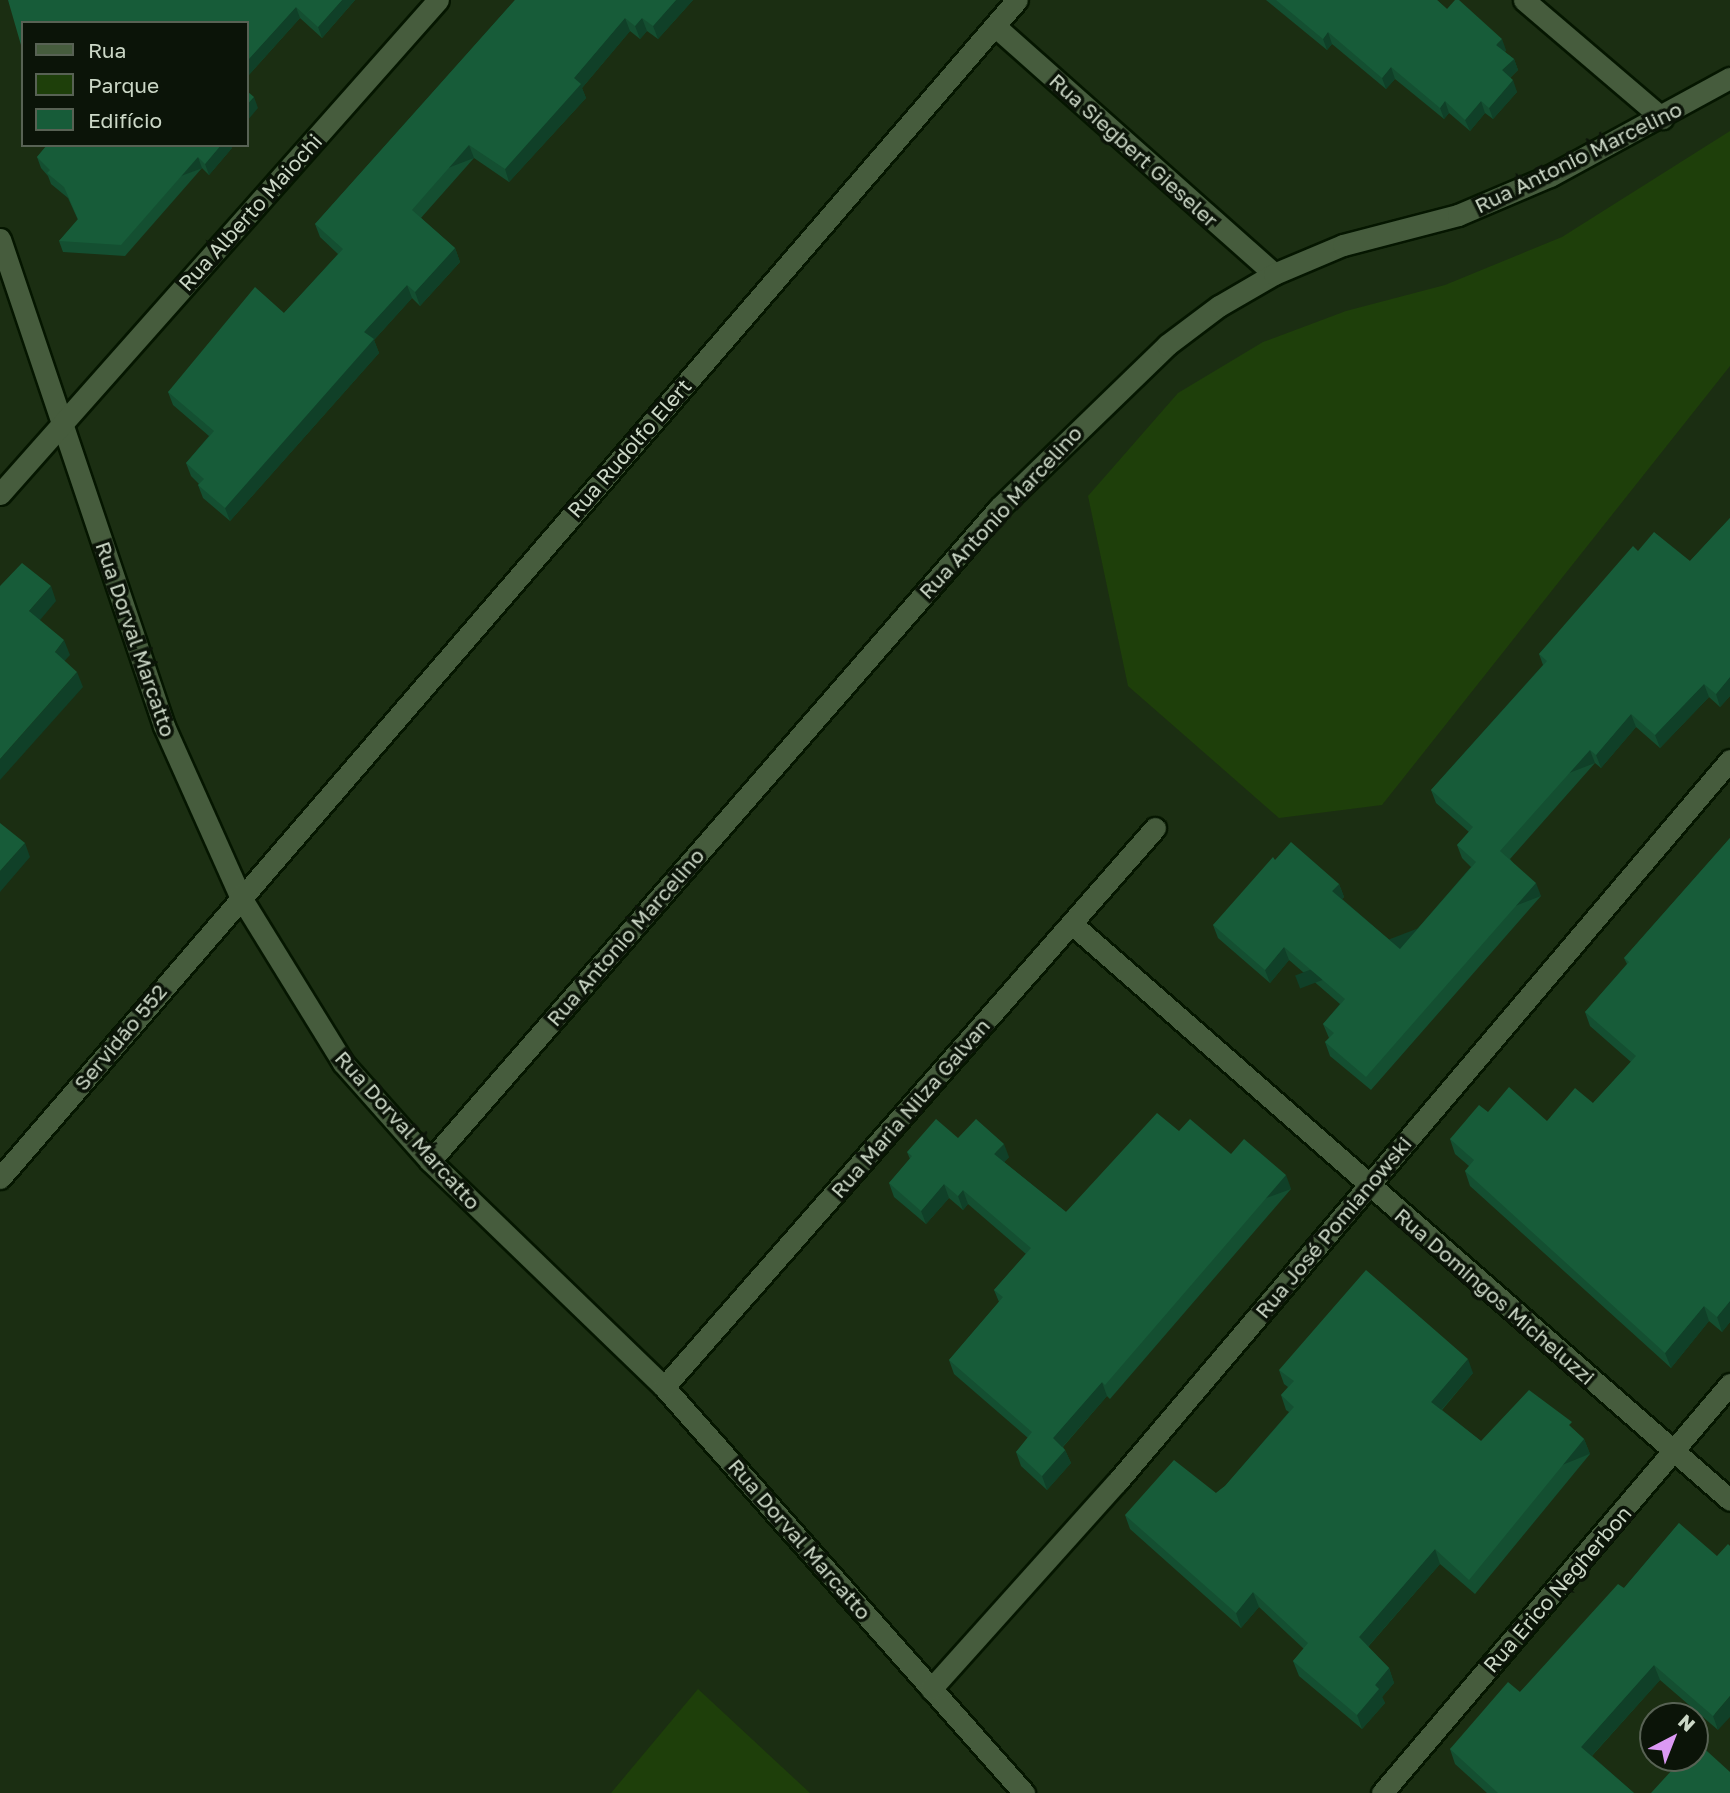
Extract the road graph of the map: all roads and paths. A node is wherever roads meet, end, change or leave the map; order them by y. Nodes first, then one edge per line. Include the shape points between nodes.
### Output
1 (438, 0) edge
2 (1017, 0) edge
3 (1524, 0) edge
4 (995, 26) junction
5 (1730, 78) edge
6 (1662, 118) junction
7 (0, 239) edge
8 (1274, 274) junction
9 (62, 424) junction
10 (0, 494) edge
11 (1730, 760) edge
12 (1155, 828) dead end
13 (240, 896) junction
14 (1072, 924) junction
15 (430, 1161) junction
16 (0, 1178) edge
17 (1369, 1185) junction
18 (1730, 1384) edge
19 (664, 1387) junction
20 (1673, 1452) junction
21 (1730, 1500) edge
22 (931, 1689) junction
23 (1024, 1793) edge
24 (1381, 1793) edge

1 - 9 street, Rua Alberto Maiochi
2 - 4 street, Rua Rudolfo Elert
3 - 6 street
4 - 8 street, Rua Siegbert Gieseler
4 - 13 street, Rua Rudolfo Elert
5 - 6 street, Rua Antonio Marcelino
6 - 8 street, Rua Antonio Marcelino via 1550,176 1458,215 1343,245
7 - 9 street, Rua Dorval Marcatto
8 - 15 street, Rua Antonio Marcelino via 1219,306 1167,345 999,508
9 - 10 street, Rua Alberto Maiochi
9 - 13 street, Rua Dorval Marcatto via 164,726
11 - 17 street, Rua José Pomianowski
12 - 14 street, Rua Maria Nilza Galvan
13 - 15 street, Rua Dorval Marcatto via 344,1063
13 - 16 street, Servidão 552
14 - 17 street, Rua Domingos Micheluzzi
14 - 19 street, Rua Maria Nilza Galvan
15 - 19 street, Rua Dorval Marcatto
17 - 20 street, Rua Domingos Micheluzzi
17 - 22 street, Rua José Pomianowski via 1116,1482
18 - 20 street, Rua Erico Negherbon
19 - 22 street, Rua Dorval Marcatto
20 - 21 street, Rua Domingos Micheluzzi
20 - 24 street, Rua Erico Negherbon
22 - 23 street, Rua Dorval Marcatto

